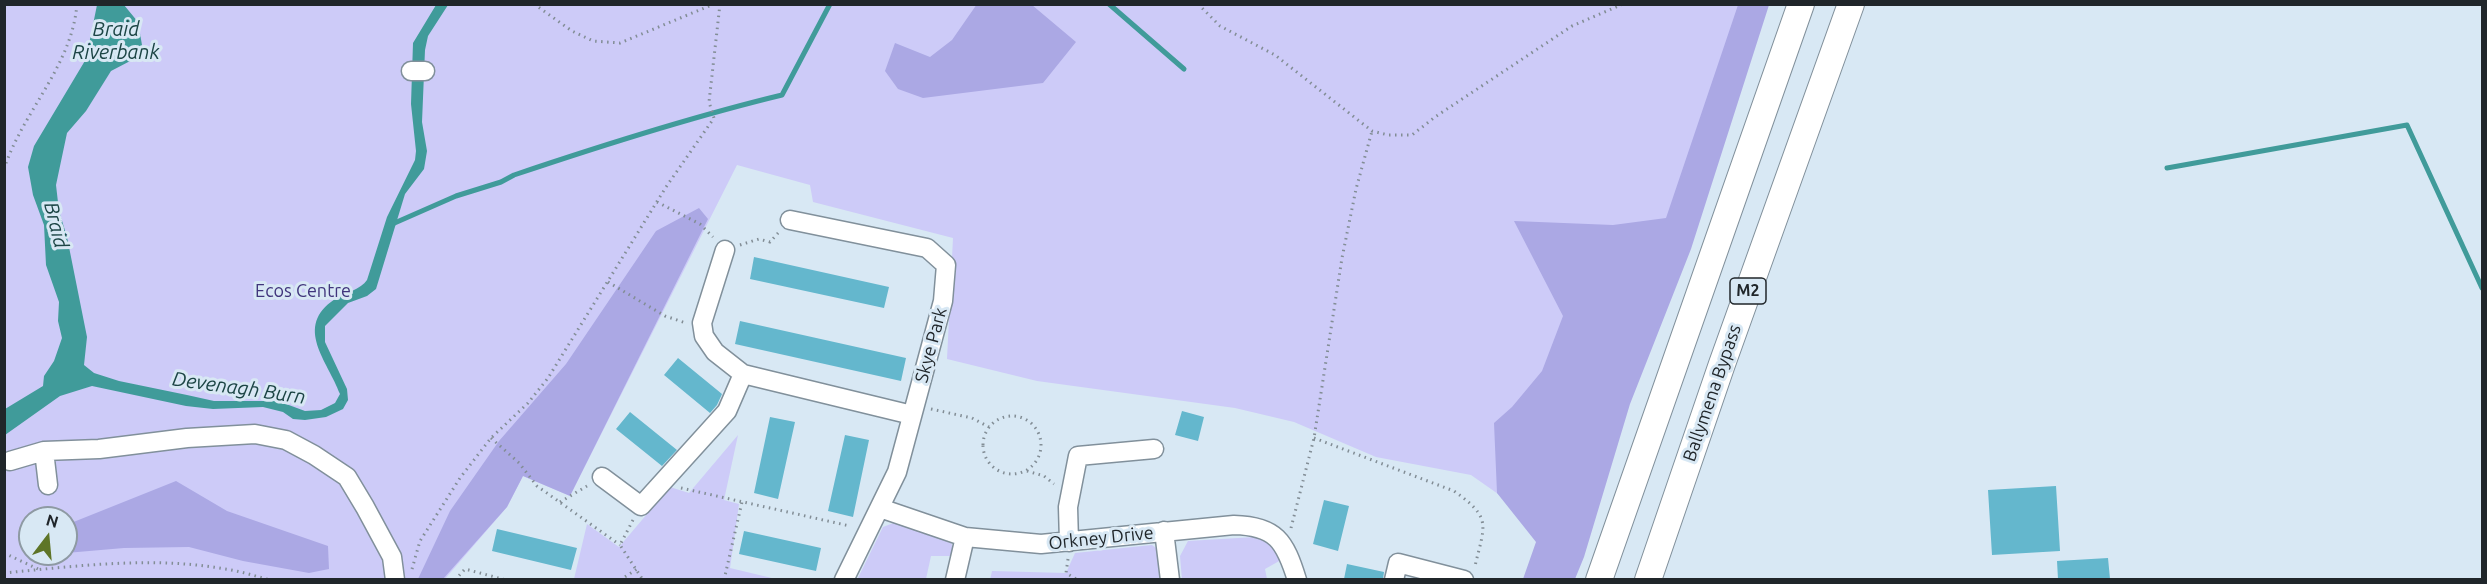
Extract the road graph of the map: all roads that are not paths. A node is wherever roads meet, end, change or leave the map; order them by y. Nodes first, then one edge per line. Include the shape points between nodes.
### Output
1 (1801, 4) edge
2 (1851, 4) edge
3 (790, 220) dead end
4 (725, 250) dead end
5 (743, 374) junction
6 (912, 415) junction
7 (1154, 449) dead end
8 (44, 451) junction
9 (10, 460) dead end
10 (602, 477) road end
11 (48, 485) dead end
12 (880, 508) junction
13 (1164, 531) junction
14 (965, 537) junction
15 (1070, 542) junction
16 (1469, 574) edge
17 (395, 579) edge
18 (844, 579) edge
19 (955, 579) edge
20 (1170, 579) edge
21 (1297, 579) edge
22 (1394, 579) edge
23 (1599, 579) edge
24 (1648, 579) edge

1 - 23 highway, M2
2 - 24 highway, Ballymena Bypass / M2
3 - 6 street, Skye Park via 927,248 946,265 943,301
4 - 5 street via 702,329 711,348
5 - 6 street
5 - 10 street via 727,411 641,506
6 - 12 street via 897,472
7 - 15 street via 1078,456 1069,496
8 - 9 street
8 - 11 street
8 - 17 street via 255,434 285,440 347,477 392,557
12 - 14 street, Orkney Drive
12 - 18 street
13 - 15 street, Orkney Drive
13 - 20 street
13 - 21 street, Orkney Drive via 1244,525 1269,531 1282,543
14 - 15 street, Orkney Drive via 1041,544
14 - 19 street
16 - 22 street via 1398,563

